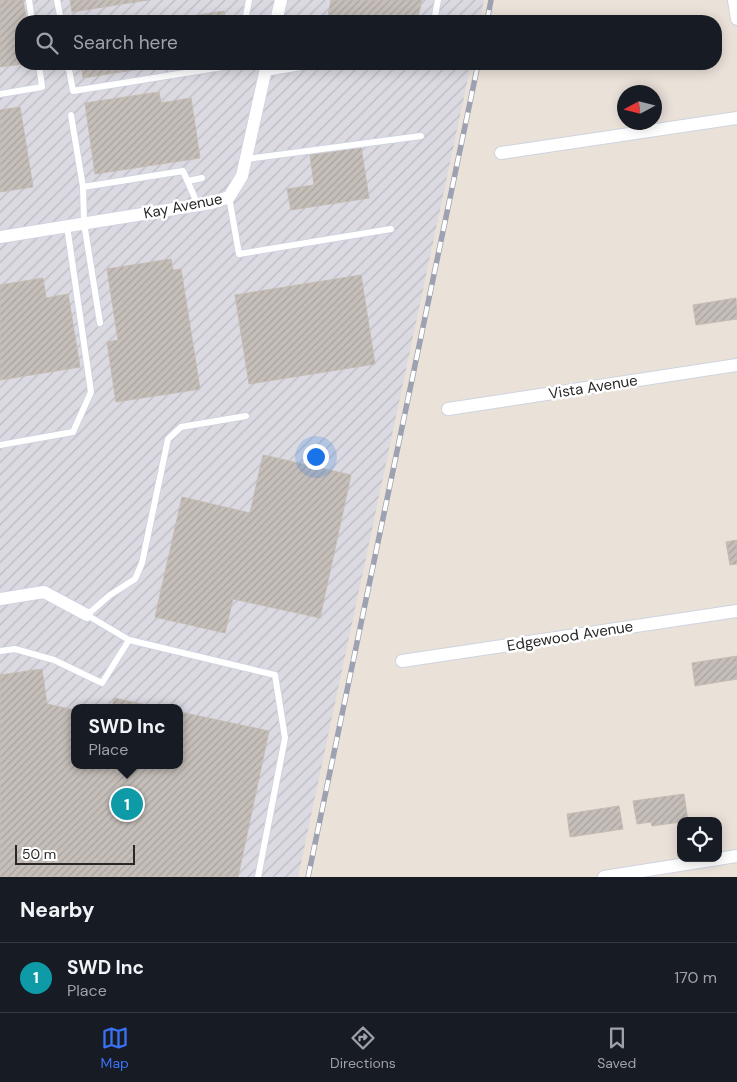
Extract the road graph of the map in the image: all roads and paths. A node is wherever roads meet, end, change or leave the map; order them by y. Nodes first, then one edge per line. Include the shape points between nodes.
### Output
1 (29, 0) edge
2 (57, 0) edge
3 (249, 0) edge
4 (281, 0) edge
5 (438, 0) edge
6 (734, 0) edge
7 (31, 15) edge
8 (60, 15) edge
9 (246, 15) edge
10 (277, 15) edge
11 (435, 15) edge
12 (737, 19) edge
13 (40, 70) edge
14 (69, 70) edge
15 (201, 70) edge
16 (266, 70) edge
17 (0, 94) edge
18 (71, 115) dead end
19 (737, 118) edge
20 (421, 136) dead end
21 (501, 153) dead end
22 (247, 159) junction
23 (202, 178) dead end
24 (188, 181) junction
25 (83, 187) junction
26 (229, 197) junction
27 (198, 205) junction
28 (84, 224) junction
29 (68, 226) junction
30 (391, 229) dead end
31 (0, 237) edge
32 (100, 323) dead end
33 (737, 365) edge
34 (448, 409) dead end
35 (246, 416) dead end
36 (0, 445) edge
37 (0, 599) edge
38 (737, 611) edge
39 (87, 615) junction
40 (129, 640) junction
41 (0, 651) edge
42 (402, 661) dead end
43 (737, 856) edge
44 (258, 877) edge
45 (604, 877) edge

1 - 7 lane
2 - 8 lane
3 - 9 lane
4 - 10 street
5 - 11 lane
6 - 12 street
13 - 17 lane via 42,87
14 - 15 lane via 73,91
16 - 22 street, Kay Avenue
18 - 25 lane
19 - 21 street
20 - 22 lane
22 - 26 street, Kay Avenue via 242,176
23 - 24 lane
24 - 25 lane via 184,170
24 - 27 lane
25 - 28 lane
26 - 27 street, Kay Avenue
26 - 30 lane via 239,254
27 - 28 street, Kay Avenue
28 - 29 street, Kay Avenue
28 - 32 lane
29 - 31 street, Kay Avenue
29 - 36 lane via 91,392 73,432
33 - 34 street, Vista Avenue
35 - 39 lane via 182,427 168,439 142,563 135,580 110,595
37 - 39 street via 44,592
38 - 42 street, Edgewood Avenue
39 - 40 lane
40 - 41 lane via 102,683 54,660 15,649
40 - 44 lane via 275,674 284,738
43 - 45 street

